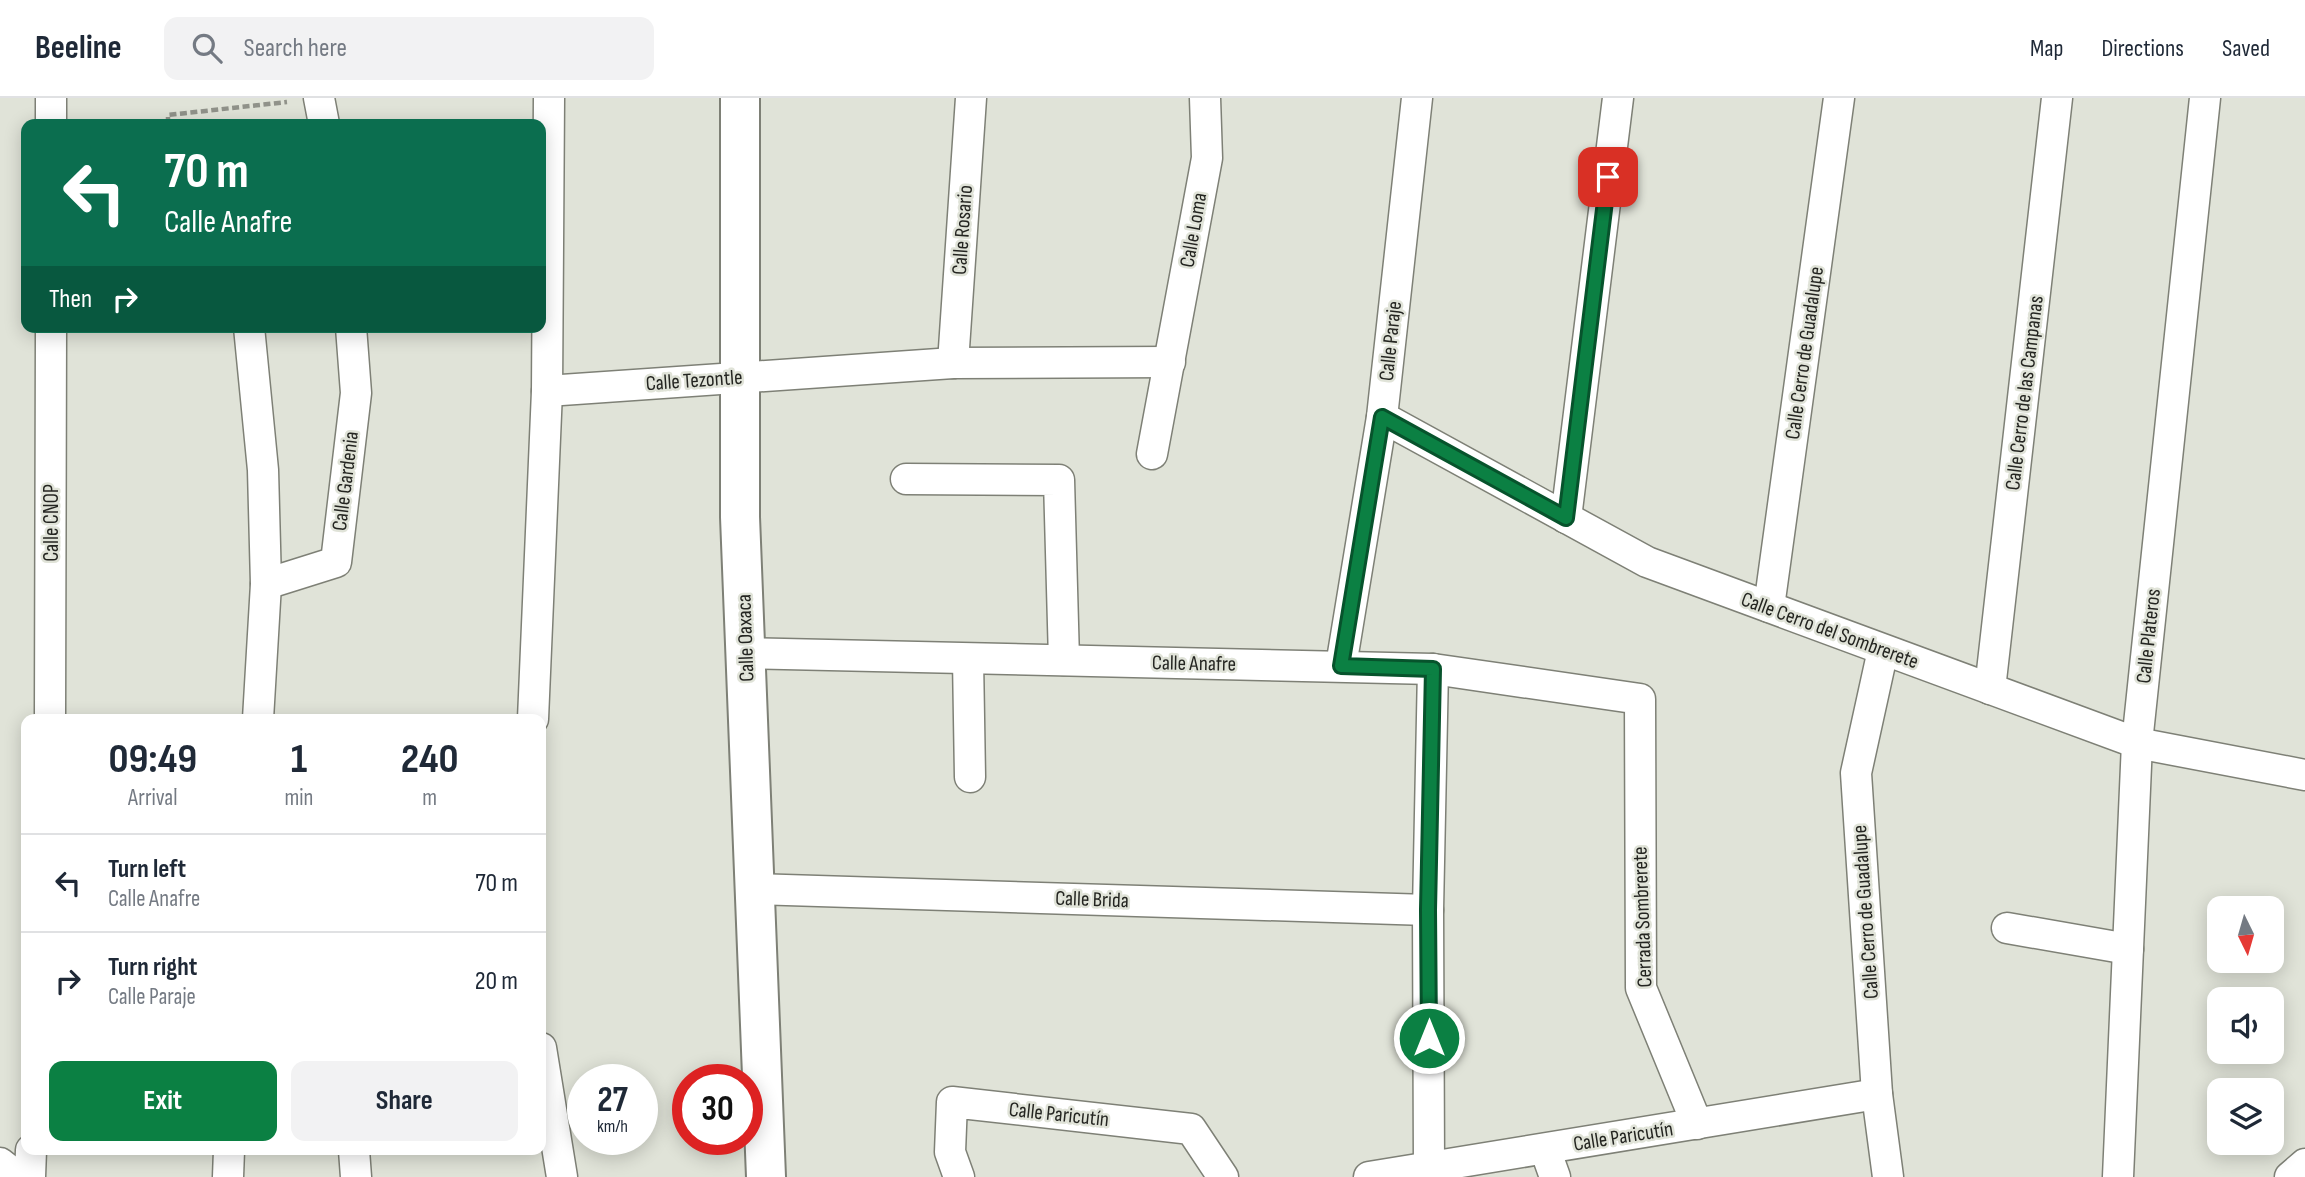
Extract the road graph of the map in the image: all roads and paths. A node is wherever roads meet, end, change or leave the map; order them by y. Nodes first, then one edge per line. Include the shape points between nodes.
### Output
1 (51, 98) edge
2 (319, 98) edge
3 (549, 98) edge
4 (740, 98) edge
5 (971, 98) edge
6 (1205, 98) edge
7 (1417, 98) edge
8 (1618, 98) edge
9 (1839, 98) edge
10 (2057, 98) edge
11 (2205, 98) edge
12 (51, 119) edge
13 (168, 119) edge
14 (323, 119) edge
15 (51, 333) edge
16 (250, 333) edge
17 (351, 333) edge
18 (1170, 362) junction
19 (953, 363) junction
20 (741, 376) junction
21 (547, 391) junction
22 (1382, 417) junction
23 (1152, 454) dead end
24 (906, 479) dead end
25 (1566, 518) junction
26 (266, 584) junction
27 (1769, 607) junction
28 (1883, 650) junction
29 (745, 653) junction
30 (968, 659) junction
31 (1064, 660) junction
32 (1341, 666) junction
33 (1433, 669) junction
34 (1990, 689) junction
35 (1640, 699) joint
36 (50, 714) edge
37 (258, 714) edge
38 (533, 714) edge
39 (2137, 743) junction
40 (2305, 775) edge
41 (970, 777) dead end
42 (755, 888) junction
43 (1428, 910) junction
44 (2007, 928) dead end
45 (2128, 949) junction
46 (546, 1079) edge
47 (1877, 1094) junction
48 (1697, 1124) junction
49 (1545, 1149) junction
50 (31, 1155) edge
51 (229, 1155) edge
52 (354, 1155) edge
53 (0, 1163) edge
54 (2305, 1164) edge
55 (1429, 1166) junction
56 (18, 1177) edge
57 (30, 1177) edge
58 (228, 1177) edge
59 (356, 1177) edge
60 (562, 1177) edge
61 (766, 1177) edge
62 (959, 1177) edge
63 (1223, 1177) edge
64 (1369, 1177) edge
65 (1555, 1177) edge
66 (1888, 1177) edge
67 (2118, 1177) edge
68 (2290, 1177) edge

1 - 12 street
2 - 13 path via 168,115
2 - 14 street
3 - 21 street
4 - 20 street, Calle Oaxaca
5 - 19 street, Calle Rosario
6 - 18 street, Calle Loma via 1207,159
7 - 22 street, Calle Paraje
8 - 25 street
9 - 27 street, Calle Cerro de Guadalupe
10 - 34 street, Calle Cerro de las Campanas
11 - 39 street, Calle Plateros
15 - 36 street, Calle CNOP
16 - 26 street via 263,470
17 - 26 street, Calle Gardenia via 356,393 336,562
18 - 19 street, Calle Tezontle
18 - 23 street, Calle Loma
19 - 20 street, Calle Tezontle
20 - 21 street, Calle Tezontle
20 - 29 street, Calle Oaxaca
21 - 38 street
22 - 25 street, Calle Cerro del Sombrerete
22 - 32 street, Calle Paraje
24 - 31 street via 1059,480
25 - 27 street, Calle Cerro del Sombrerete via 1647,562
26 - 37 street
27 - 28 street, Calle Cerro del Sombrerete
28 - 34 street, Calle Cerro del Sombrerete
28 - 47 street, Calle Cerro de Guadalupe via 1856,773
29 - 30 street, Calle Anafre
29 - 42 street, Calle Oaxaca
30 - 31 street, Calle Anafre
30 - 41 street
31 - 32 street, Calle Anafre
32 - 33 street, Calle Anafre
33 - 35 street, Calle Anafre
33 - 43 street
34 - 39 street, Calle Cerro del Sombrerete
35 - 48 street, Cerrada Sombrerete via 1641,988
39 - 40 street, Calle Cerro del Sombrerete
39 - 45 street, Calle Plateros
42 - 43 street, Calle Brida
42 - 61 street, Calle Oaxaca
43 - 55 street
44 - 45 street
45 - 67 street, Calle Plateros
46 - 60 street
47 - 48 street, Calle Paricutín
47 - 66 street, Calle Cerro de Guadalupe
48 - 49 street, Calle Paricutín
49 - 55 street, Calle Paricutín
49 - 65 street
50 - 57 street
51 - 58 street
52 - 59 street
53 - 56 street
54 - 68 street
55 - 64 street, Calle Paricutín
62 - 63 street, Calle Paricutín via 950,1152 952,1102 1191,1129

